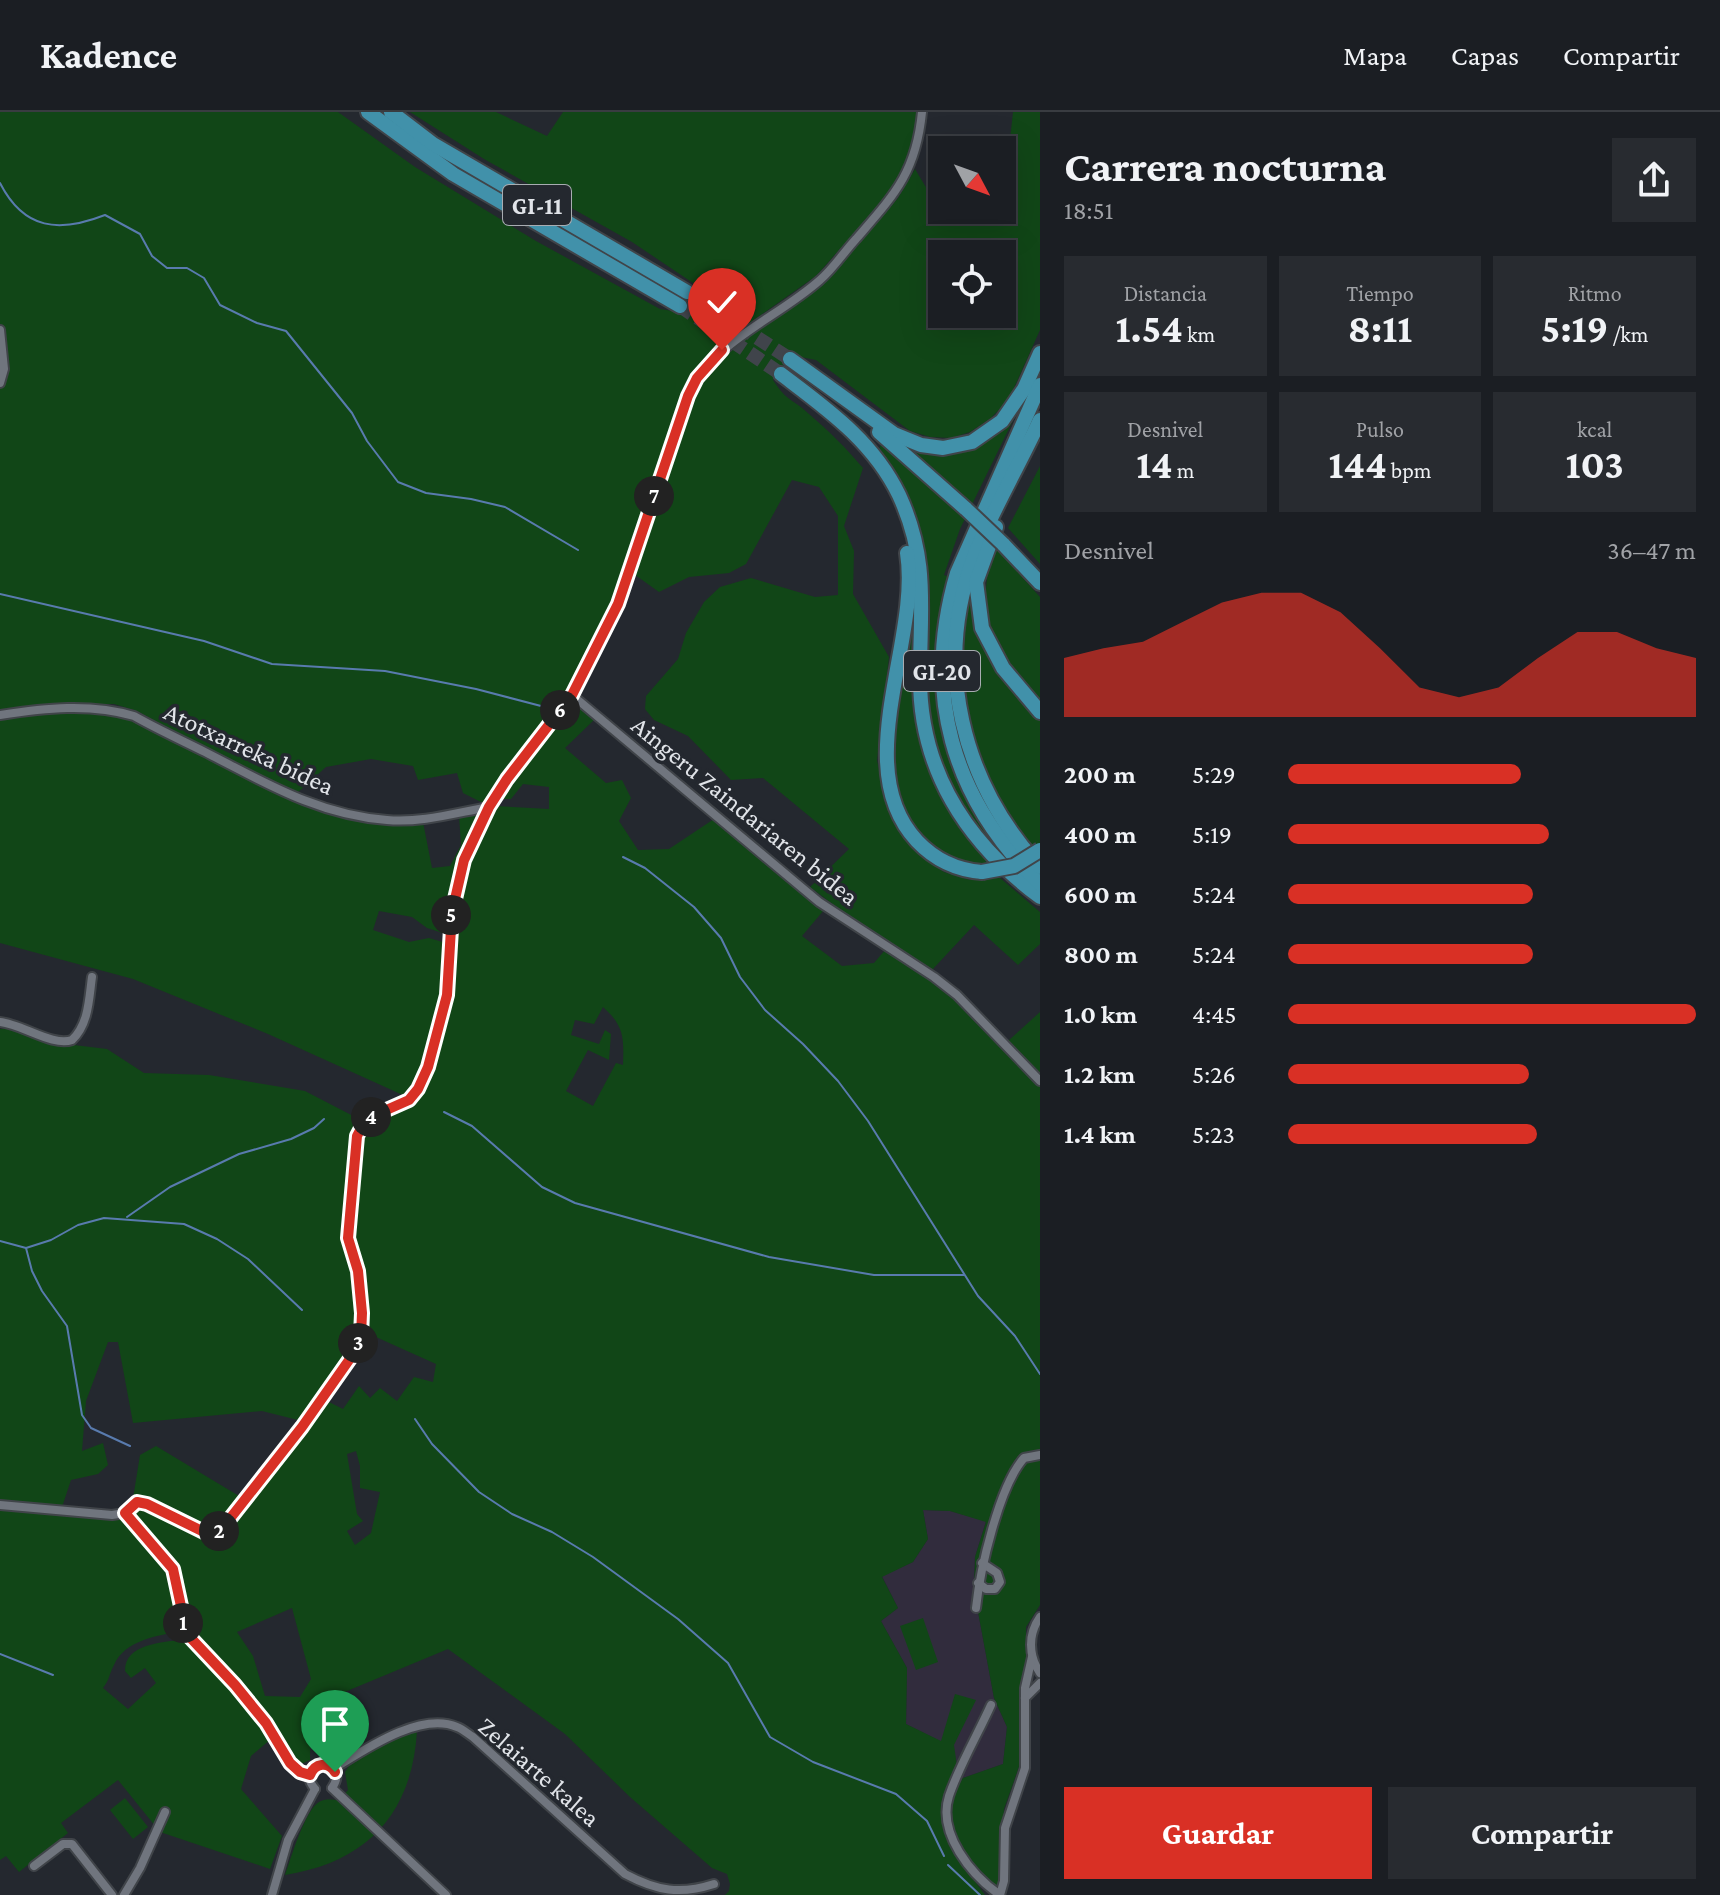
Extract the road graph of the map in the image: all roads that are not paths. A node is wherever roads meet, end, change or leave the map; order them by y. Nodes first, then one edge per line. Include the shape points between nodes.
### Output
1 (356, 112) edge
2 (368, 112) edge
3 (391, 112) edge
4 (922, 112) edge
5 (429, 158) junction
6 (687, 292) tunnel mouth
7 (680, 306) tunnel mouth
8 (0, 330) edge
9 (1040, 353) edge
10 (790, 359) tunnel mouth
11 (781, 374) tunnel mouth
12 (0, 383) edge
13 (1040, 385) edge
14 (834, 393) junction
15 (1040, 420) edge
16 (1019, 463) junction
17 (885, 472) junction
18 (1040, 583) edge
19 (572, 695) junction
20 (1040, 712) edge
21 (0, 715) edge
22 (489, 807) junction
23 (1040, 850) edge
24 (1040, 867) edge
25 (1040, 884) edge
26 (1040, 897) edge
27 (92, 977) dead end
28 (0, 1022) edge
29 (1040, 1081) edge
30 (1040, 1455) edge
31 (0, 1505) edge
32 (125, 1513) junction
33 (982, 1563) junction
34 (978, 1583) junction
35 (976, 1608) dead end
36 (1040, 1617) edge
37 (1032, 1657) junction
38 (1040, 1673) edge
39 (1040, 1683) edge
40 (1025, 1698) junction
41 (991, 1705) dead end
42 (333, 1769) junction
43 (310, 1775) junction
44 (332, 1788) junction
45 (315, 1789) junction
46 (165, 1812) dead end
47 (34, 1866) dead end
48 (714, 1884) dead end
49 (112, 1895) edge
50 (124, 1895) edge
51 (272, 1895) edge
52 (446, 1895) edge
53 (1000, 1895) edge

1 - 5 highway
2 - 5 highway, GI-11
3 - 6 highway, GI-11 via 433,144
4 - 19 street via 914,155 897,192 820,280 722,350 697,378 618,604
5 - 7 highway, GI-11
8 - 12 street
9 - 14 highway via 1002,421 982,438 958,446 910,441
10 - 14 highway
11 - 17 highway via 846,424
13 - 25 highway, GI-20 via 957,573 941,648 944,698 964,779 993,829
14 - 18 highway, bridge via 966,509
15 - 16 highway, GI-20
16 - 20 highway via 976,582 978,607 991,649
16 - 24 highway, GI-20 via 968,576 956,632 955,670 962,727 980,780 1007,827
17 - 23 highway, bridge via 910,571 887,763 905,825 924,849 966,871 1014,866
17 - 26 highway via 913,533 919,563 922,715 934,763 953,806 977,838
19 - 22 street
19 - 29 street, Aingeru Zaindariaren bidea via 819,902 957,995
21 - 22 street, Atotxarreka bidea via 89,709 134,716 245,775 324,809 387,820 424,820
22 - 32 street via 464,860 452,912 447,995 428,1067 409,1100 366,1119 357,1136 348,1238 362,1313 354,1353 221,1530 206,1533 137,1502
27 - 28 street via 85,1018 72,1040 59,1041
30 - 33 street via 1024,1458 1014,1472
31 - 32 street
32 - 43 street via 173,1569 187,1634 266,1723 290,1763
33 - 34 street
33 - 34 street via 997,1573 1000,1582 995,1589
34 - 35 street
36 - 37 street via 1032,1633
37 - 38 street
37 - 40 street
39 - 40 street
40 - 53 street via 1025,1768 1005,1828
41 - 53 street via 948,1798 948,1824 969,1866
42 - 43 street via 318,1766
42 - 44 street via 337,1777
42 - 48 street, Zelaiarte kalea via 407,1729 435,1723 455,1726 625,1874 671,1892
43 - 45 street
44 - 45 street
44 - 52 street
45 - 51 street via 288,1840
46 - 50 street
47 - 49 street via 63,1844 72,1844

